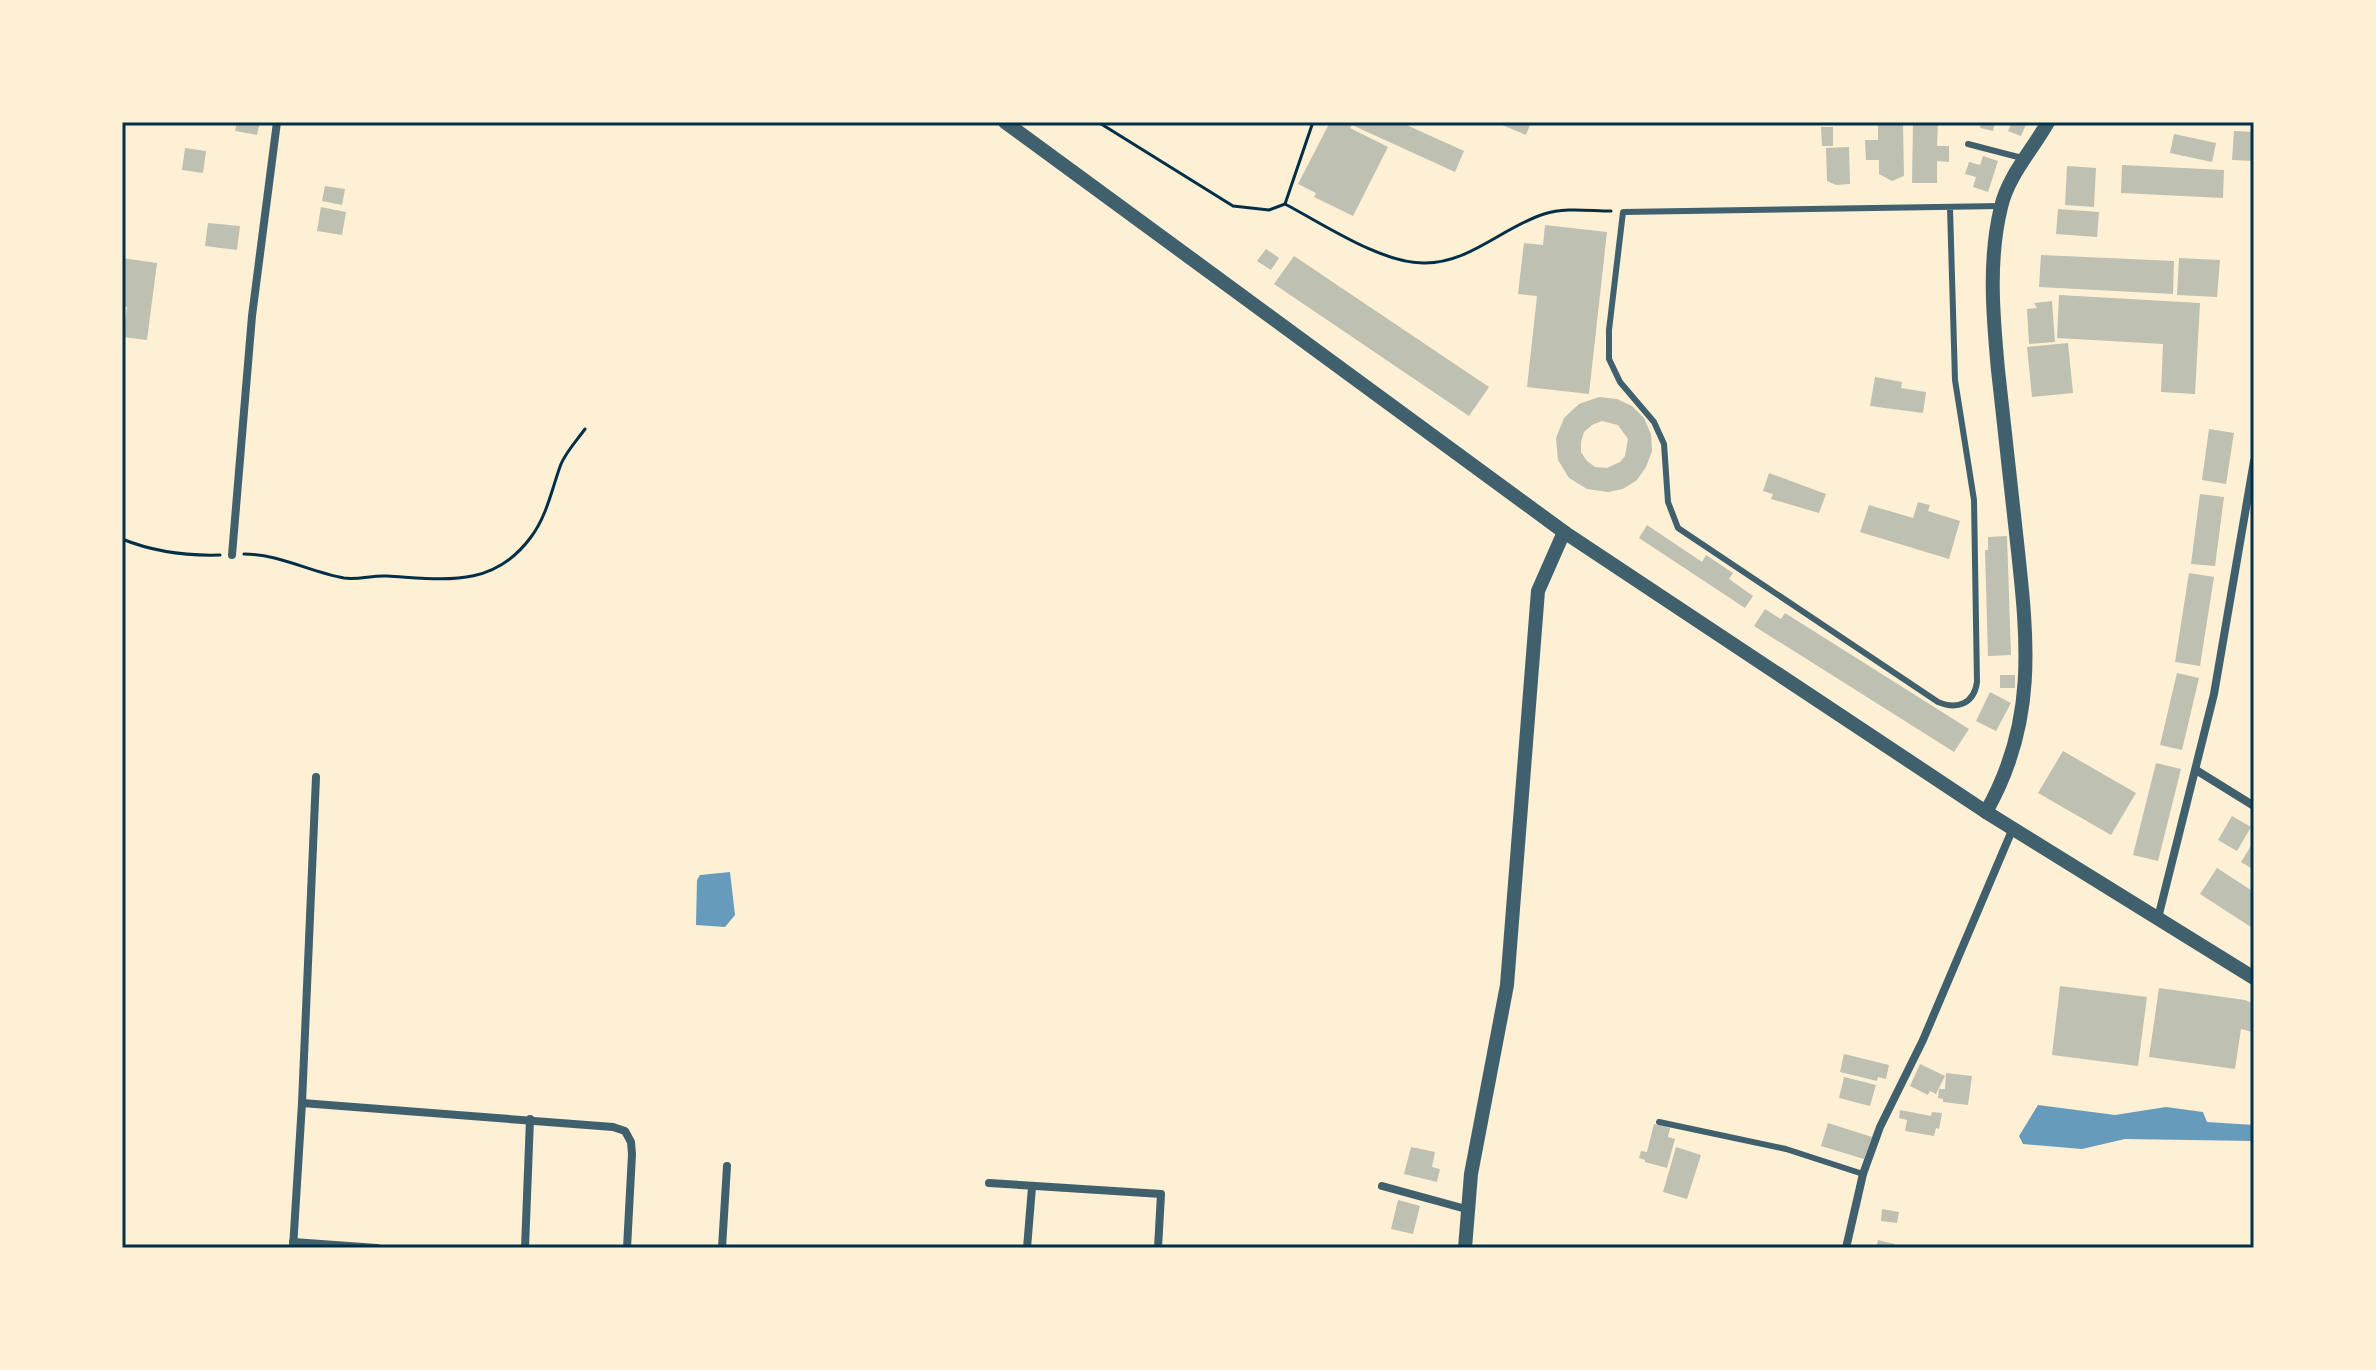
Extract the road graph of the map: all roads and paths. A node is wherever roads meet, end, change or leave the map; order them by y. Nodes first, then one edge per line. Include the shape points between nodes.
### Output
1 (277, 122) edge
2 (1005, 122) edge
3 (1098, 122) edge
4 (1313, 122) edge
5 (2048, 122) edge
6 (1968, 144) dead end
7 (2026, 159) junction
8 (1285, 204) junction
9 (2001, 206) junction
10 (1950, 208) junction
11 (1623, 212) junction
12 (585, 429) dead end
13 (2254, 461) edge
14 (1564, 532) junction
15 (122, 539) edge
16 (232, 555) junction
17 (2196, 770) junction
18 (316, 777) dead end
19 (2254, 806) edge
20 (1986, 812) junction
21 (2013, 828) junction
22 (2158, 918) junction
23 (2254, 978) edge
24 (302, 1103) junction
25 (530, 1119) junction
26 (1659, 1122) dead end
27 (727, 1166) dead end
28 (1863, 1174) junction
29 (989, 1183) dead end
30 (1382, 1186) dead end
31 (1032, 1187) junction
32 (1466, 1209) junction
33 (293, 1245) edge
34 (377, 1248) edge
35 (525, 1248) edge
36 (627, 1248) edge
37 (722, 1248) edge
38 (1027, 1248) edge
39 (1158, 1248) edge
40 (1465, 1248) edge
41 (1846, 1248) edge

1 - 16 street via 252,316
2 - 14 street
3 - 8 path via 1233,206 1269,210
4 - 8 path
5 - 7 street
6 - 7 lane
7 - 9 street
8 - 11 path via 1360,243 1424,264 1478,248 1542,214
9 - 10 lane
9 - 20 street via 1992,303 2027,672 2011,755
10 - 11 lane
10 - 11 lane via 1955,380 1974,500 1977,682 1972,697 1949,707 1678,528 1668,502 1664,444 1609,359
12 - 16 path via 562,461 534,534 517,556 469,579 343,578 256,554
13 - 17 street
14 - 20 street
14 - 32 street via 1538,591 1507,985
15 - 16 path via 179,554
17 - 19 street
17 - 22 street
18 - 24 street
20 - 21 street
21 - 22 street
21 - 28 street
22 - 23 street
24 - 25 street
24 - 33 street
25 - 35 street
25 - 36 street via 613,1127 629,1136
26 - 28 lane via 1786,1149
27 - 37 street
28 - 41 street
29 - 31 street
30 - 32 street
31 - 38 street
31 - 39 street via 1161,1194
32 - 40 street
33 - 34 street

